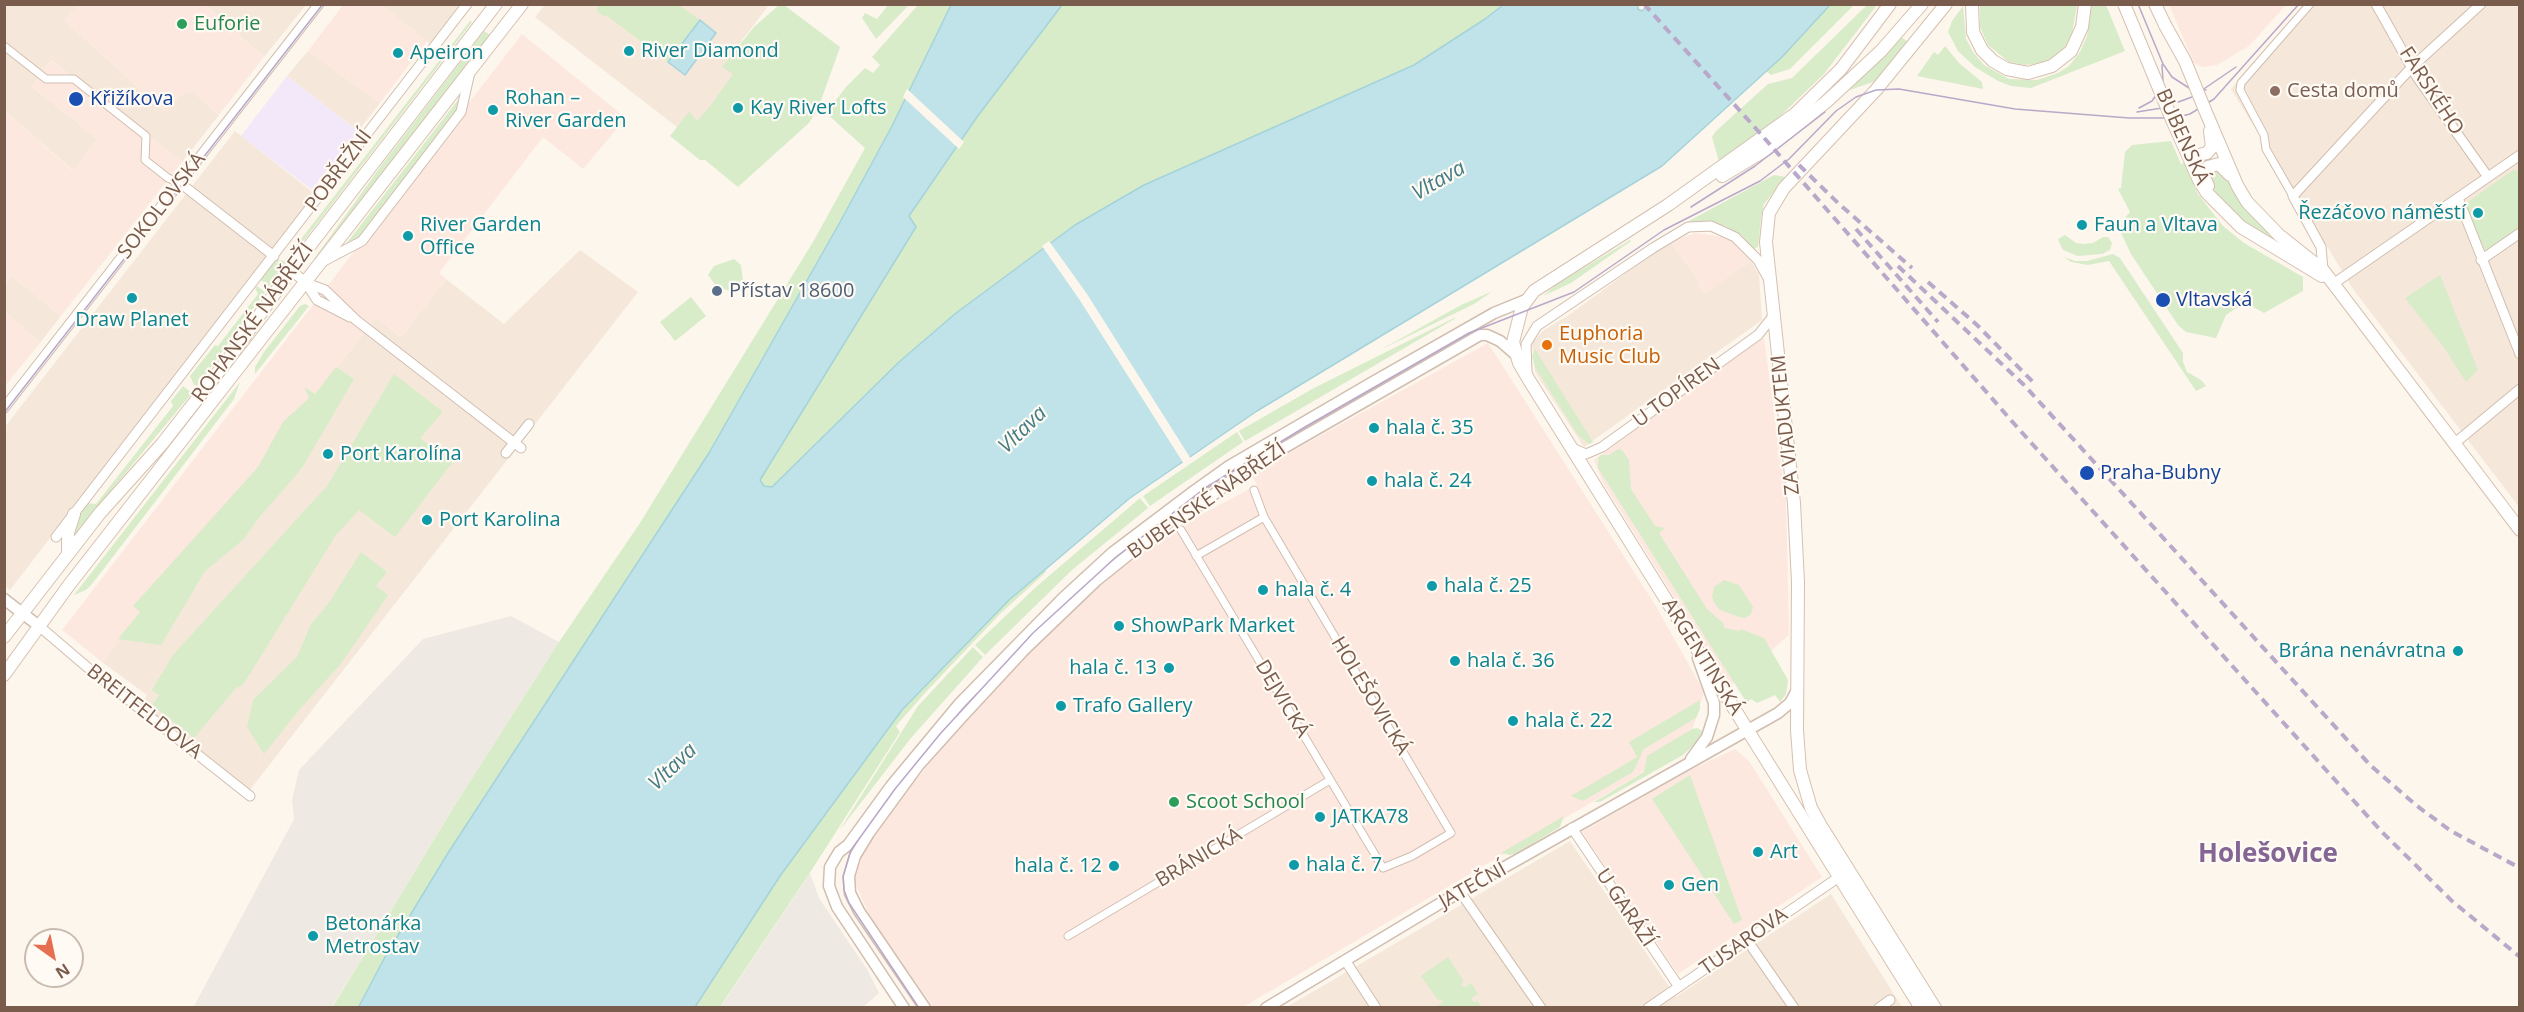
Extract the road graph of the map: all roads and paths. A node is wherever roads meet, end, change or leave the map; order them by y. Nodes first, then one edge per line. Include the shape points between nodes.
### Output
1 (319, 4) edge
2 (467, 4) edge
3 (496, 4) edge
4 (522, 4) edge
5 (1890, 4) edge
6 (1922, 4) edge
7 (1946, 4) edge
8 (1972, 4) edge
9 (2085, 4) edge
10 (2124, 4) edge
11 (2155, 4) edge
12 (2310, 4) edge
13 (2376, 4) edge
14 (2481, 4) edge
15 (4, 46) edge
16 (2412, 67) junction
17 (471, 70) junction
18 (2214, 138) junction
19 (2185, 148) junction
20 (2519, 155) edge
21 (2488, 177) junction
22 (180, 183) junction
23 (2237, 185) junction
24 (2293, 196) junction
25 (2458, 198) junction
26 (1668, 204) junction
27 (2219, 205) junction
28 (2520, 233) edge
29 (274, 256) junction
30 (2481, 260) junction
31 (321, 262) junction
32 (291, 270) junction
33 (2323, 270) junction
34 (306, 283) junction
35 (1770, 283) junction
36 (2332, 284) junction
37 (1526, 300) junction
38 (1774, 315) junction
39 (1515, 354) junction
40 (2520, 354) edge
41 (1529, 380) junction
42 (2520, 389) edge
43 (4, 408) edge
44 (529, 424) dead end
45 (2455, 443) junction
46 (518, 445) junction
47 (1572, 448) junction
48 (506, 453) dead end
49 (1254, 490) dead end
50 (74, 514) junction
51 (1264, 517) junction
52 (1181, 530) dead end
53 (2520, 530) edge
54 (56, 537) dead end
55 (68, 554) junction
56 (1196, 556) junction
57 (4, 599) edge
58 (22, 613) junction
59 (39, 626) junction
60 (4, 637) edge
61 (1691, 639) junction
62 (4, 675) edge
63 (1797, 690) junction
64 (1748, 731) junction
65 (1682, 768) junction
66 (1330, 780) junction
67 (250, 796) dead end
68 (1572, 828) junction
69 (1383, 868) joint
70 (1839, 877) junction
71 (1461, 893) junction
72 (1068, 936) dead end
73 (1747, 940) junction
74 (1345, 960) junction
75 (1679, 987) junction
76 (1890, 1000) dead end
77 (904, 1008) edge
78 (926, 1008) edge
79 (1266, 1008) edge
80 (1376, 1008) edge
81 (1541, 1008) edge
82 (1648, 1008) edge
83 (1794, 1008) edge
84 (1879, 1008) edge
85 (1921, 1008) edge
86 (1935, 1008) edge

1 - 22 street, SOKOLOVSKÁ
2 - 29 street, POBŘEŽNÍ
3 - 32 main road, ROHANSKÉ NÁBŘEŽÍ
4 - 17 main road, ROHANSKÉ NÁBŘEŽÍ
5 - 26 main road via 1841,69 1795,114
6 - 26 main road via 1865,67 1804,120 1751,159
7 - 35 main road, ZA VIADUKTEM via 1879,86 1777,197 1769,213 1766,242
8 - 9 main road via 1973,32 1986,56 2007,69 2028,73 2052,66 2071,51 2082,27
10 - 19 main road, BUBENSKÁ, bridge
11 - 18 main road, BUBENSKÁ, bridge via 2185,61
12 - 24 street, BUBENSKÁ via 2241,83 2240,90 2261,129 2266,149
13 - 16 street, FARSKÉHO
14 - 16 street
15 - 22 street via 46,79 74,79 146,135 145,160
16 - 21 street, FARSKÉHO
16 - 24 street
17 - 31 main road, ROHANSKÉ NÁBŘEŽÍ
17 - 31 street, ROHANSKÉ NÁBŘEŽÍ via 461,112 362,242
18 - 19 main road via 2210,150 2202,155 2195,156
18 - 23 main road, BUBENSKÁ
19 - 27 main road, BUBENSKÁ via 2202,186
20 - 21 street
21 - 25 street
22 - 29 street
22 - 43 street, SOKOLOVSKÁ
23 - 27 main road via 2221,165 2205,170 2204,179
23 - 33 main road, BUBENSKÁ via 2262,219
24 - 33 street, BUBENSKÁ via 2321,247
25 - 30 street
25 - 36 street
26 - 37 main road via 1550,279
27 - 36 main road, BUBENSKÁ via 2241,227
28 - 30 street
29 - 50 street, POBŘEŽNÍ
30 - 40 street
31 - 34 main road, ROHANSKÉ NÁBŘEŽÍ
32 - 34 street
32 - 55 main road, ROHANSKÉ NÁBŘEŽÍ via 176,426
33 - 36 main road, BUBENSKÁ
34 - 46 street via 317,300 356,320
34 - 59 main road, ROHANSKÉ NÁBŘEŽÍ
35 - 38 main road, ZA VIADUKTEM
35 - 41 street via 1758,260 1735,237 1711,226 1688,227 1537,326 1526,344
36 - 45 main road, BUBENSKÁ
37 - 39 main road via 1514,334
37 - 77 street, BUBENSKÉ NÁBŘEŽÍ via 1494,313 1213,477 1112,553 960,703 830,867 837,907
38 - 47 street, U TOPÍREN via 1758,335 1602,447 1586,454
38 - 63 main road, ZA VIADUKTEM via 1797,541
39 - 41 main road, ARGENTINSKÁ
39 - 78 street, BUBENSKÉ NÁBŘEŽÍ via 1500,341 1480,335 1242,472 1203,503 1173,519 1108,571 1023,651 918,766 855,856 849,876 850,893 859,910
41 - 47 main road, ARGENTINSKÁ
42 - 45 street
44 - 46 street
45 - 53 main road, BUBENSKÁ
46 - 48 street
47 - 61 main road, ARGENTINSKÁ
49 - 51 street, HOLEŠOVICKÁ
50 - 54 street, POBŘEŽNÍ
50 - 55 main road via 68,533
51 - 56 street
51 - 69 street, HOLEŠOVICKÁ via 1451,833
52 - 56 street, DEJVICKÁ
55 - 58 main road, ROHANSKÉ NÁBŘEŽÍ
56 - 66 street, DEJVICKÁ
57 - 58 street
58 - 59 street
58 - 60 main road, ROHANSKÉ NÁBŘEŽÍ
59 - 62 main road, ROHANSKÉ NÁBŘEŽÍ
59 - 67 street, BREITFELDOVA
61 - 64 main road, ARGENTINSKÁ
61 - 65 street, JATEČNÍ via 1712,694 1714,715 1702,746
63 - 64 street, JATEČNÍ via 1785,708
63 - 86 main road via 1799,762 1811,808
64 - 65 street, JATEČNÍ
64 - 70 main road, ARGENTINSKÁ
65 - 68 street, JATEČNÍ
66 - 69 street, DEJVICKÁ
66 - 72 street, BRÁNICKÁ
68 - 71 street, JATEČNÍ
68 - 75 street, U GARÁŽÍ
70 - 73 street, TUSAROVA
70 - 85 main road, ARGENTINSKÁ
71 - 74 street, JATEČNÍ
71 - 81 street
73 - 75 street, TUSAROVA
73 - 83 street
74 - 79 street, JATEČNÍ
74 - 80 street
75 - 82 street, TUSAROVA
76 - 84 street

